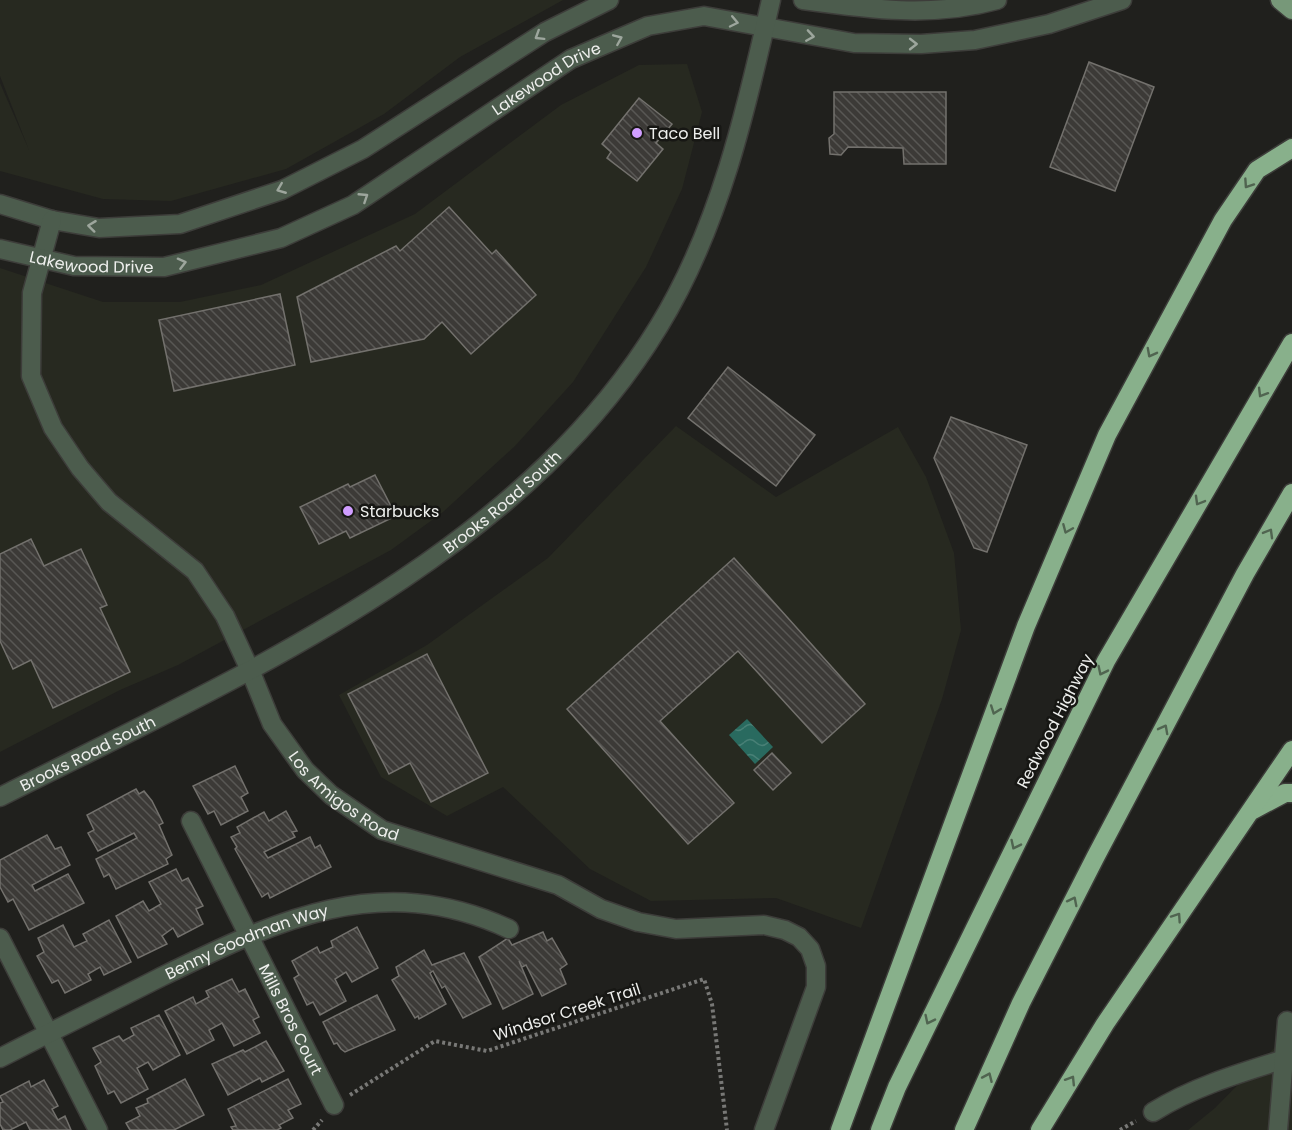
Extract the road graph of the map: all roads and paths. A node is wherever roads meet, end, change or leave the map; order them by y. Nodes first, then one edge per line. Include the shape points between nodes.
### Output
1 (609, 0) edge
2 (771, 0) edge
3 (803, 0) edge
4 (997, 0) edge
5 (1122, 0) edge
6 (1280, 0) edge
7 (1292, 10) edge
8 (765, 28) junction
9 (1292, 148) edge
10 (0, 204) edge
11 (52, 220) junction
12 (0, 249) edge
13 (42, 260) junction
14 (1292, 343) edge
15 (1292, 493) edge
16 (250, 670) junction
17 (1292, 750) edge
18 (1292, 792) edge
19 (0, 797) edge
20 (1248, 812) junction
21 (191, 821) dead end
22 (509, 929) dead end
23 (248, 934) junction
24 (0, 938) edge
25 (1287, 1021) dead end
26 (48, 1033) junction
27 (0, 1058) edge
28 (1285, 1059) junction
29 (1287, 1096) edge
30 (334, 1105) junction
31 (1153, 1112) dead end
32 (98, 1130) edge
33 (313, 1130) edge
34 (727, 1130) edge
35 (764, 1130) edge
36 (840, 1130) edge
37 (880, 1130) edge
38 (964, 1130) edge
39 (1040, 1130) edge
40 (1278, 1130) edge

1 -> 11 street, Lakewood Drive via 545,32 363,149 282,190 180,224 99,228
2 - 8 street, Brooks Road South
3 - 4 street via 877,10 935,10
8 -> 5 street, Lakewood Drive via 854,43 964,41 1049,24
6 - 7 main road
13 -> 8 street, Lakewood Drive via 74,266 164,267 281,238 353,205 571,59 648,26 704,16
8 - 16 street, Brooks Road South via 715,210 659,326 616,387 521,489 445,548 358,609
9 -> 36 highway via 1257,170 1223,220 1107,435 1026,626
10 - 11 street, Lakewood Drive
11 - 13 street, Los Amigos Road
12 - 13 street, Lakewood Drive
13 - 16 street, Los Amigos Road via 32,293 30,376 53,428 109,502 195,571 225,616
14 -> 37 highway, Redwood Highway via 1106,661 897,1087
38 -> 15 highway via 1026,992 1245,574
16 - 19 street, Brooks Road South
16 - 35 street, Los Amigos Road via 272,724 305,770 332,795 382,830 558,885 601,909 638,922 676,929 764,925 799,937 810,949 816,966 816,987
17 - 20 highway
18 - 20 highway
39 -> 20 highway via 1105,1024
21 - 23 street, Mills Bros Court
22 - 23 street, Benny Goodman Way via 476,914 426,904 376,903 332,907
23 - 26 street, Benny Goodman Way
23 - 30 street, Mills Bros Court
24 - 26 street
25 - 28 street
26 - 27 street, Benny Goodman Way
26 - 32 street
28 - 29 street
28 - 31 street via 1230,1076
29 - 40 street
30 - 33 path, Windsor Creek Trail
30 - 34 path, Windsor Creek Trail via 435,1041 487,1051 704,979 712,1004

